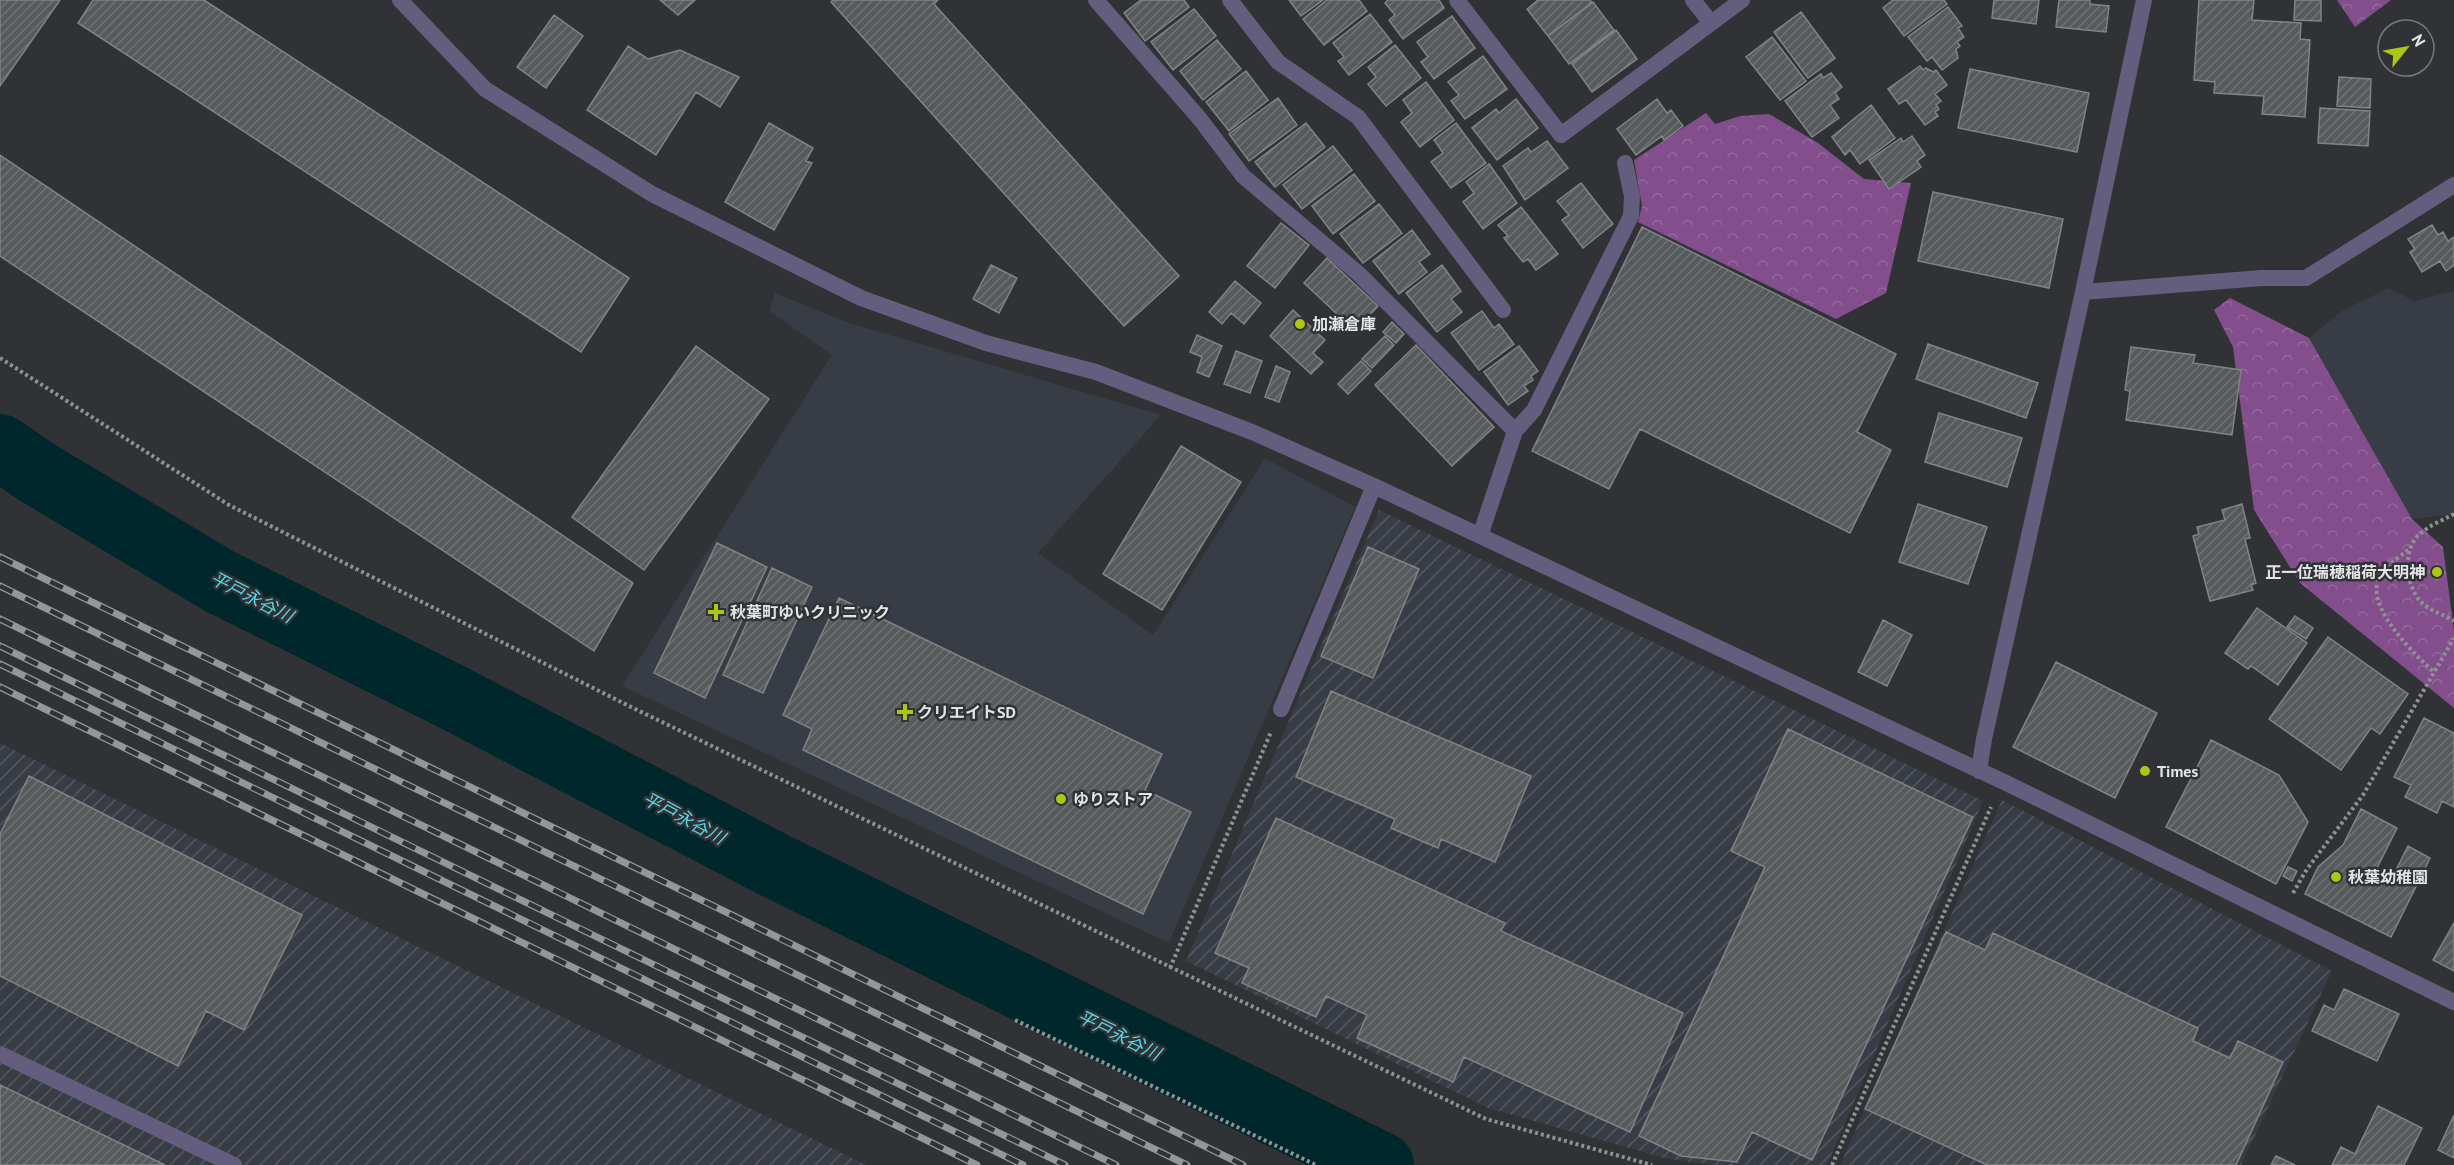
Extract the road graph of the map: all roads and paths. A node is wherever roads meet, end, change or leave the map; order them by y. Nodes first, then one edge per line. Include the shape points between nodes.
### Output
1 (400, 0) edge
2 (1096, 0) edge
3 (1230, 0) edge
4 (1457, 0) edge
5 (1693, 0) edge
6 (1742, 0) edge
7 (2144, 0) edge
8 (1711, 23) junction
9 (1625, 163) dead end
10 (2454, 185) edge
11 (2083, 292) junction
12 (1503, 310) dead end
13 (0, 358) edge
14 (1515, 431) junction
15 (1374, 486) junction
16 (2454, 514) edge
17 (1480, 536) junction
18 (2408, 549) junction
19 (2454, 621) edge
20 (2454, 638) edge
21 (2434, 672) junction
22 (1281, 709) joint
23 (1979, 771) junction
24 (2002, 781) junction
25 (2307, 869) dead end
26 (1170, 968) junction
27 (2454, 1002) edge
28 (1015, 1020) dead end
29 (0, 1054) edge
30 (234, 1165) edge
31 (1316, 1165) edge
32 (1652, 1165) edge
33 (1832, 1165) edge

1 - 15 street via 485,88 661,199 861,298 986,343 1096,372 1252,432
2 - 14 street via 1200,119 1243,176 1359,274
3 - 12 street via 1278,62 1359,117
4 - 8 street via 1561,135
5 - 8 street
6 - 8 street
7 - 11 street
9 - 14 street via 1632,196 1631,216 1534,410
10 - 11 street via 2306,278
11 - 23 street
13 - 26 path via 229,505 633,708
14 - 17 street
15 - 17 street
15 - 22 street
16 - 18 path via 2419,533
17 - 23 street
18 - 19 path via 2411,582 2421,602
18 - 21 path via 2387,567 2378,583 2378,600 2410,650
20 - 21 path
21 - 25 path via 2362,795
22 - 26 path
23 - 24 street
24 - 27 street
24 - 33 path
26 - 32 path via 1486,1119
28 - 31 path
29 - 30 street

